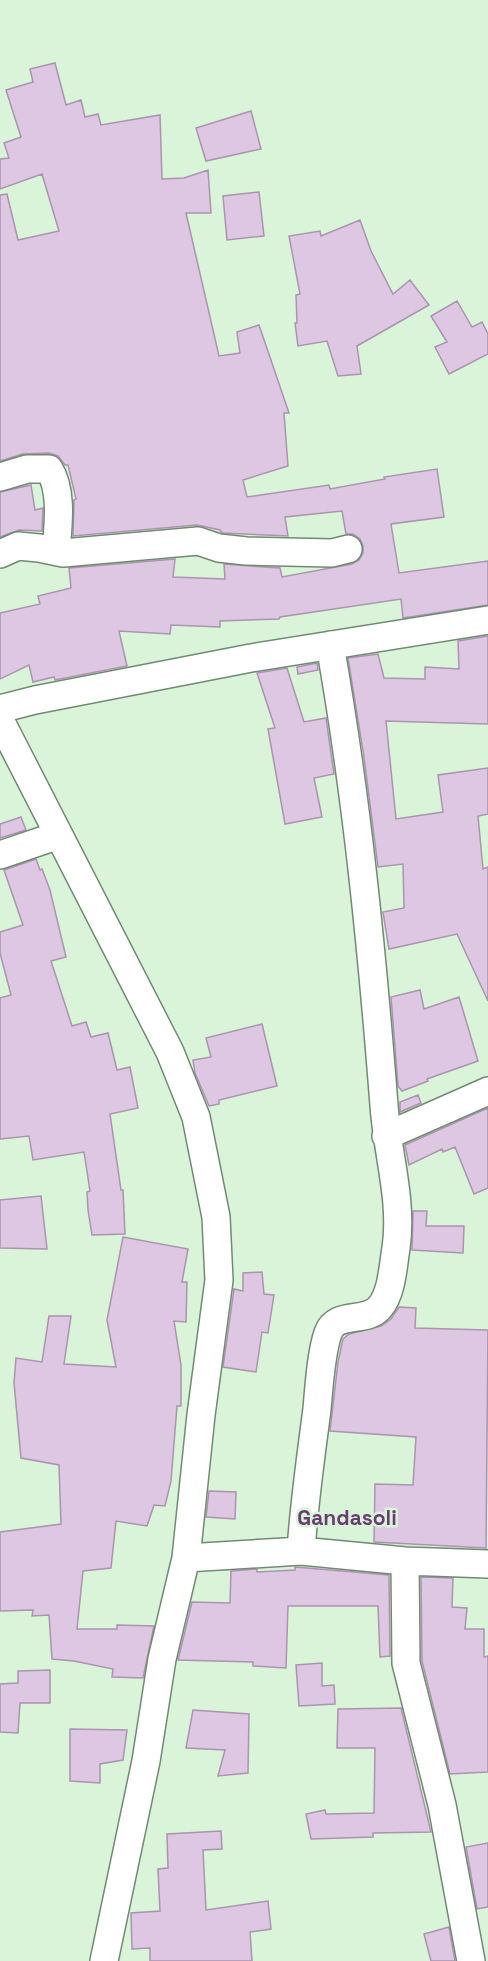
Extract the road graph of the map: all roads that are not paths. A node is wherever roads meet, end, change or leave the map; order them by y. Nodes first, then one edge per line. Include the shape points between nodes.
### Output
1 (0, 477) edge
2 (348, 549) dead end
3 (56, 551) junction
4 (0, 554) edge
5 (488, 620) edge
6 (330, 645) junction
7 (0, 709) edge
8 (0, 720) edge
9 (59, 835) junction
10 (0, 855) edge
11 (488, 1091) edge
12 (386, 1136) junction
13 (301, 1551) junction
14 (186, 1558) junction
15 (405, 1561) junction
16 (488, 1564) edge
17 (104, 1961) edge
18 (471, 1961) edge

1 - 3 street via 27,469 49,469 56,488
2 - 3 street via 332,553 246,551 198,541
3 - 4 street via 18,546
5 - 6 street
6 - 7 street
6 - 12 street via 371,942
8 - 9 street
9 - 10 street
9 - 14 street via 170,1052 196,1117 216,1217 219,1280
11 - 12 street
12 - 13 street via 398,1230 387,1296 372,1314 338,1320 328,1334
13 - 14 street
13 - 15 street
14 - 17 street via 162,1659 146,1761
15 - 16 street
15 - 18 street via 406,1663 442,1804

